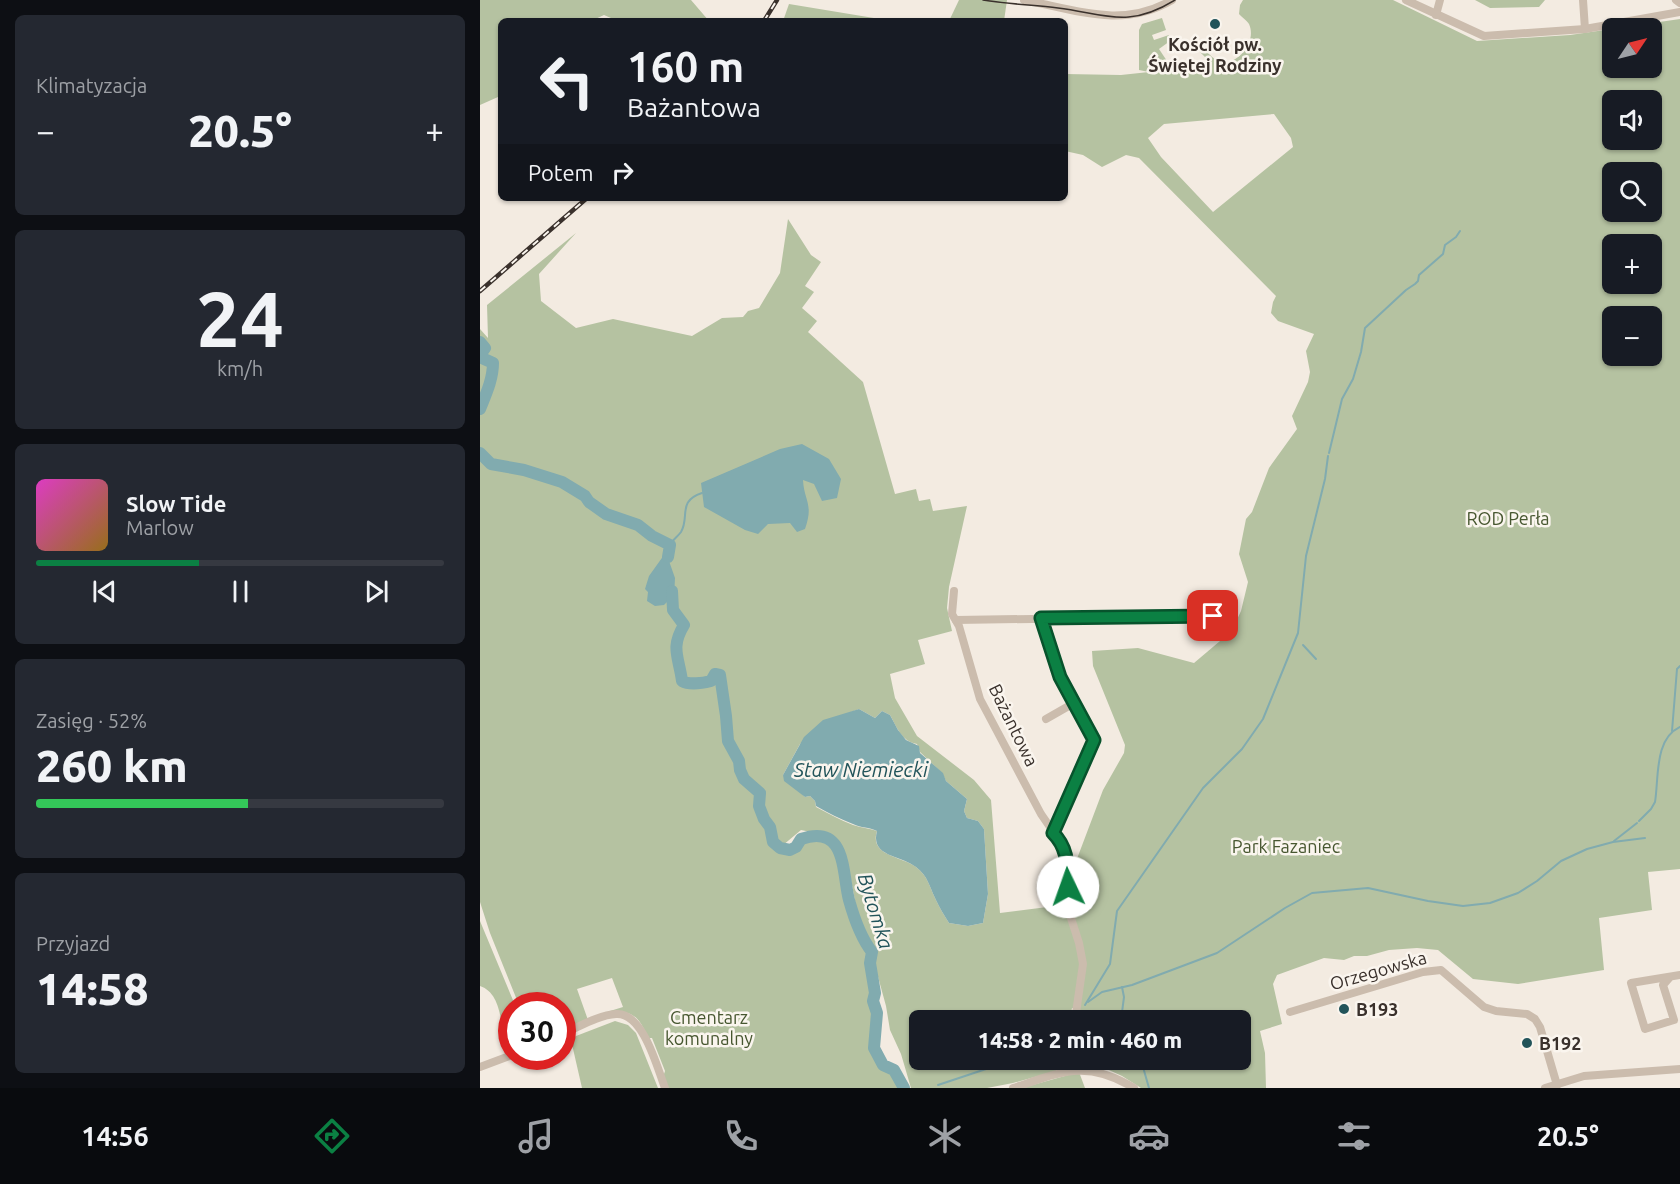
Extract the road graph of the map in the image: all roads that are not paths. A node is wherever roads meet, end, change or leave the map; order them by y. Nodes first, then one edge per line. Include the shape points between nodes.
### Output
1 (1024, 0) edge
2 (1172, 0) edge
3 (1406, 0) edge
4 (1440, 0) edge
5 (1583, 0) edge
6 (1676, 0) edge
7 (1680, 3) edge
8 (1680, 12) edge
9 (1436, 15) junction
10 (1585, 29) junction
11 (954, 591) dead end
12 (1234, 616) dead end
13 (1041, 618) junction
14 (956, 620) junction
15 (1074, 703) junction
16 (1046, 719) dead end
17 (1053, 833) junction
18 (1680, 975) edge
19 (1670, 977) junction
20 (1077, 1010) edge
21 (1290, 1012) dead end
22 (576, 1028) edge
23 (498, 1060) edge
24 (480, 1067) edge
25 (1680, 1069) edge
26 (1557, 1085) junction
27 (665, 1088) edge
28 (1013, 1088) edge
29 (1134, 1088) edge
30 (1545, 1088) edge

1 - 2 street via 1115,16 1141,14
3 - 9 street
4 - 9 street
5 - 10 street
6 - 7 street
8 - 10 street
9 - 10 street via 1484,36
11 - 14 street, Bażantowa via 952,614
12 - 13 street
13 - 14 street
13 - 15 street via 1060,677
14 - 17 street, Bażantowa via 984,708
15 - 16 street
15 - 17 street via 1094,740
17 - 20 street, Bażantowa via 1066,856 1070,915 1082,955
18 - 19 street
19 - 19 street via 1631,983 1645,1029 1674,1020 1663,985
21 - 26 street, Orzegowska via 1441,970 1484,1007 1527,1014 1535,1019
22 - 27 street via 615,1014 628,1016 643,1032
23 - 24 street
25 - 26 street via 1584,1076
26 - 30 street
28 - 29 street via 1069,1067 1106,1074

